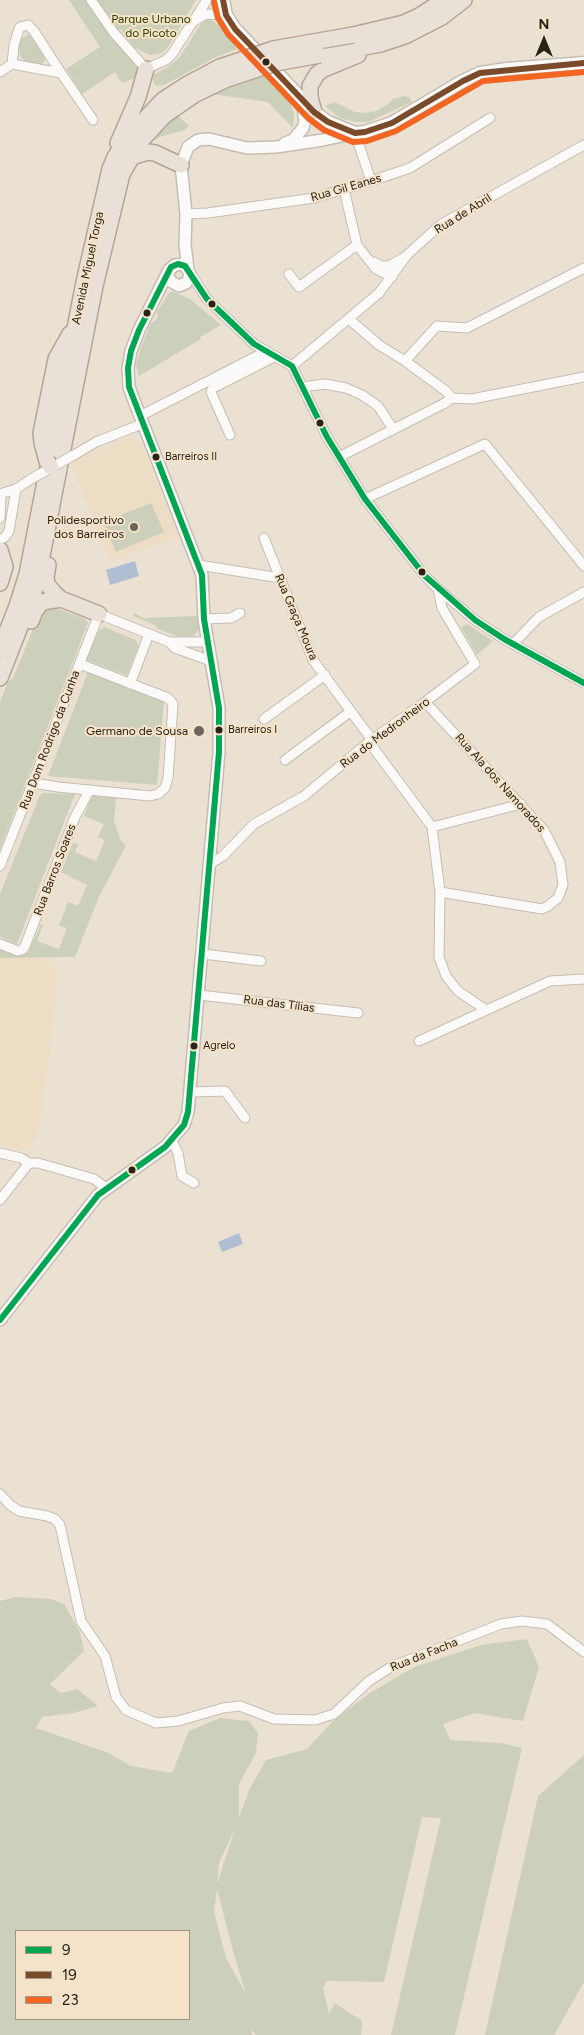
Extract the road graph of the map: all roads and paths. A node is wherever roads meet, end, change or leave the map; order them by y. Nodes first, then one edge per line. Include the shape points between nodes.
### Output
1 (91, 0) edge
2 (207, 0) edge
3 (223, 0) edge
4 (444, 0) edge
5 (464, 0) edge
6 (226, 15) junction
7 (194, 21) junction
8 (381, 44) junction
9 (584, 63) edge
10 (12, 64) junction
11 (0, 72) edge
12 (61, 73) junction
13 (223, 73) junction
14 (145, 75) junction
15 (296, 92) junction
16 (172, 93) junction
17 (322, 118) junction
18 (490, 118) dead end
19 (93, 120) dead end
20 (303, 128) junction
21 (354, 133) junction
22 (322, 140) junction
23 (584, 145) edge
24 (276, 147) junction
25 (115, 157) junction
26 (131, 157) junction
27 (181, 164) junction
28 (371, 181) junction
29 (344, 189) junction
30 (186, 214) junction
31 (356, 245) junction
32 (186, 246) junction
33 (407, 255) junction
34 (368, 259) junction
35 (584, 268) edge
36 (189, 270) junction
37 (289, 274) dead end
38 (174, 277) junction
39 (392, 277) junction
40 (207, 299) junction
41 (349, 319) junction
42 (76, 326) junction
43 (265, 352) junction
44 (274, 357) junction
45 (405, 362) junction
46 (292, 366) junction
47 (584, 377) edge
48 (302, 386) junction
49 (452, 398) junction
50 (141, 420) junction
51 (393, 430) junction
52 (230, 435) dead end
53 (339, 458) junction
54 (50, 465) junction
55 (16, 489) junction
56 (0, 494) edge
57 (365, 499) junction
58 (0, 518) edge
59 (49, 519) junction
60 (264, 538) dead end
61 (0, 540) edge
62 (0, 550) edge
63 (583, 564) edge
64 (199, 565) junction
65 (280, 578) junction
66 (0, 583) edge
67 (438, 589) junction
68 (584, 592) edge
69 (61, 599) junction
70 (240, 613) dead end
71 (99, 614) junction
72 (204, 619) junction
73 (149, 634) junction
74 (169, 642) junction
75 (208, 642) junction
76 (513, 644) junction
77 (0, 649) edge
78 (211, 661) junction
79 (80, 664) junction
80 (1, 675) edge
81 (325, 675) junction
82 (584, 683) edge
83 (130, 684) junction
84 (425, 702) junction
85 (350, 712) junction
86 (264, 719) dead end
87 (370, 741) junction
88 (285, 760) dead end
89 (34, 783) junction
90 (89, 791) junction
91 (520, 804) junction
92 (432, 827) junction
93 (211, 850) junction
94 (228, 850) junction
95 (210, 864) junction
96 (0, 866) edge
97 (440, 892) junction
98 (0, 944) edge
99 (202, 954) junction
100 (261, 961) dead end
101 (584, 979) edge
102 (199, 995) junction
103 (486, 1010) junction
104 (358, 1013) dead end
105 (419, 1041) dead end
106 (191, 1092) junction
107 (245, 1118) dead end
108 (172, 1141) junction
109 (0, 1153) edge
110 (29, 1163) junction
111 (194, 1183) dead end
112 (106, 1188) junction
113 (0, 1200) edge
114 (1, 1318) edge
115 (0, 1494) edge
116 (584, 1652) edge

1 - 14 street
2 - 7 street
3 - 6 main road
4 - 13 highway, Avenida Miguel Torga, bridge via 404,23 274,49 240,59
5 - 8 highway via 426,26
6 - 7 street via 206,14
6 - 15 main road via 246,42
7 - 14 street via 172,54
8 - 13 highway, Avenida Miguel Torga, bridge
8 - 17 highway via 316,74 310,86 310,97
9 - 21 main road via 480,73 392,123
10 - 11 street
10 - 12 street
10 - 12 street via 18,32 28,26
12 - 19 street
13 - 16 highway, Avenida Miguel Torga
13 - 26 highway, Avenida Miguel Torga via 165,115
14 - 16 highway via 145,86 151,92
14 - 25 highway
15 - 17 main road
15 - 20 street via 303,108
16 - 25 highway, Avenida Miguel Torga via 141,122
17 - 20 street
17 - 21 main road
17 - 22 street via 326,136
18 - 28 street, Rua Gil Eanes via 410,168
20 - 24 street via 293,140
21 - 22 street
21 - 28 street
22 - 24 street
23 - 33 street, Rua de Abril via 440,225
24 - 27 street via 247,148 209,139 198,140 188,147
25 - 42 highway, Avenida Miguel Torga
26 - 27 highway via 148,152
26 - 59 highway, Avenida Miguel Torga via 120,181 102,252
27 - 30 street
28 - 29 street, Rua Gil Eanes
29 - 30 street, Rua Gil Eanes via 314,198
29 - 31 street
30 - 32 street
31 - 34 street
31 - 37 street via 299,287
32 - 36 street
32 - 38 street
33 - 34 street via 390,266 381,266
33 - 39 street, Rua de Abril
34 - 39 street via 376,269
35 - 45 street via 467,328 437,326
36 - 38 street via 182,264
36 - 38 street via 188,281
36 - 40 street
38 - 40 street
38 - 50 street via 158,292 131,351 129,387
39 - 41 street, Rua de Abril
40 - 43 street
41 - 45 street via 378,345
41 - 46 street, Rua de Abril
42 - 54 highway via 61,348 54,368 41,438
42 - 77 highway, Avenida Miguel Torga via 27,574
43 - 44 street
43 - 50 street
44 - 46 street
44 - 52 street via 213,388 211,392
45 - 49 street
46 - 48 street
47 - 49 street via 472,398
48 - 51 street via 325,384 362,395 378,406
48 - 53 street
49 - 51 street
50 - 54 street, bridge
50 - 64 street
51 - 53 street
53 - 57 street
54 - 55 street, bridge
55 - 56 street
55 - 61 street via 9,531
56 - 58 street
57 - 63 street via 485,444
57 - 67 street
59 - 69 highway via 52,538 46,577
59 - 80 highway, Avenida Miguel Torga via 34,591
60 - 65 street, Rua Graça Moura
62 - 66 highway via 4,567
64 - 65 street
64 - 72 street
65 - 81 street, Rua Graça Moura via 313,660
67 - 76 street via 475,620
67 - 84 street, Rua do Medronheiro via 442,608 475,664
68 - 76 street via 539,617
69 - 71 highway
69 - 80 highway via 42,602 35,611 14,664
70 - 72 street via 231,618
71 - 73 street
71 - 79 street, Rua Dom Rodrigo da Cunha
72 - 75 street
73 - 74 street
73 - 83 street
74 - 75 street
74 - 78 street via 175,648
75 - 78 street
76 - 82 street
78 - 93 street via 220,730
79 - 83 street
79 - 89 street, Rua Dom Rodrigo da Cunha
81 - 85 street, Rua Graça Moura
81 - 86 street
83 - 90 street via 168,698 173,704 165,788 150,796
84 - 87 street, Rua do Medronheiro
84 - 91 street, Rua Ala dos Namorados
85 - 87 street, Rua Graça Moura
85 - 88 street
87 - 92 street, Rua Graça Moura
87 - 94 street, Rua do Medronheiro via 304,796 254,824
89 - 90 street
89 - 96 street, Rua Dom Rodrigo da Cunha
90 - 98 street, Rua Barros Soares via 75,817 29,938 18,951
91 - 92 street
91 - 97 street, Rua Ala dos Namorados via 544,830 560,862 563,885 558,898 542,909
92 - 97 street
93 - 94 street
93 - 95 street
94 - 95 street, Rua do Medronheiro
95 - 99 street
97 - 103 street via 439,957 446,976 458,991
99 - 100 street
99 - 102 street
101 - 103 street via 550,981
102 - 104 street, Rua das Tílias
102 - 106 street
103 - 105 street
106 - 107 street via 225,1091
106 - 108 street via 184,1125
108 - 111 street via 182,1176
108 - 112 street
109 - 110 street
110 - 112 street via 94,1179
110 - 113 street
112 - 114 street via 84,1211
115 - 116 street, Rua da Facha via 19,1511 47,1516 60,1525 81,1621 105,1656 116,1696 126,1710 156,1723 240,1706 274,1720 315,1720 334,1714 369,1681 391,1667 501,1624 522,1621 547,1624

